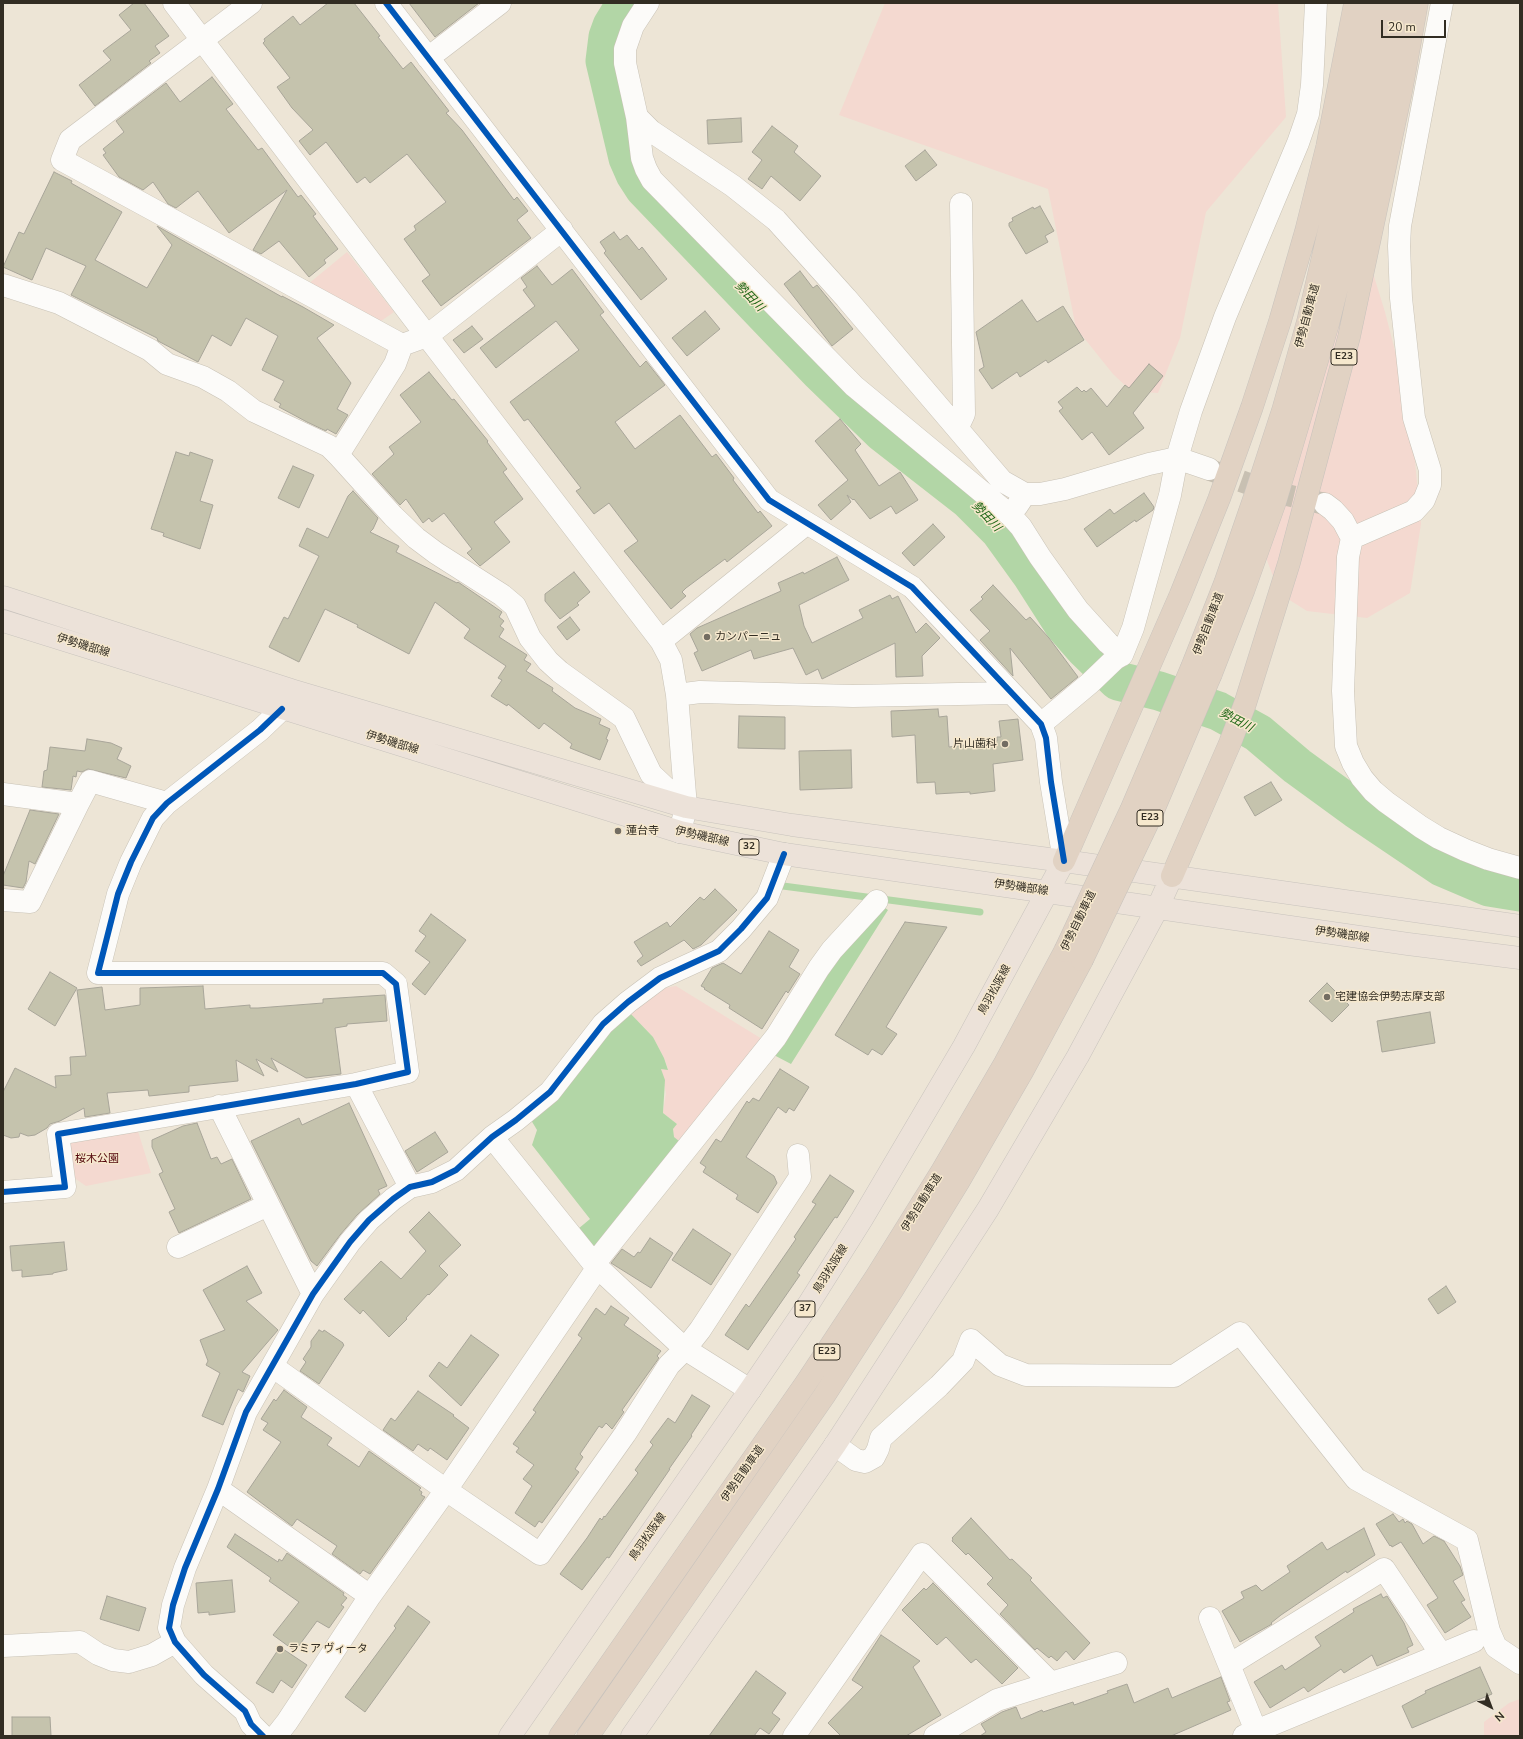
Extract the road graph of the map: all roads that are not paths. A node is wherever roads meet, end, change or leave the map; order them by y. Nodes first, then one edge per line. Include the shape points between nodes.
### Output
1 (174, 3) edge
2 (251, 3) edge
3 (386, 3) edge
4 (500, 3) edge
5 (648, 3) edge
6 (1316, 3) edge
7 (1355, 3) edge
8 (1374, 3) edge
9 (1396, 3) edge
10 (1417, 3) edge
11 (1442, 3) edge
12 (203, 41) junction
13 (428, 58) junction
14 (637, 117) junction
15 (961, 204) dead end
16 (562, 230) junction
17 (3, 285) edge
18 (427, 336) junction
19 (402, 345) junction
20 (958, 427) junction
21 (338, 455) junction
22 (1177, 458) junction
23 (1209, 469) tunnel mouth
24 (1025, 494) junction
25 (1325, 504) tunnel mouth
26 (1011, 516) junction
27 (806, 524) junction
28 (1352, 538) junction
29 (3, 598) edge
30 (3, 621) edge
31 (661, 641) junction
32 (1118, 657) junction
33 (1201, 670) junction
34 (1011, 693) junction
35 (677, 695) junction
36 (282, 709) junction
37 (1041, 724) junction
38 (3, 794) edge
39 (167, 803) junction
40 (78, 804) junction
41 (686, 807) junction
42 (680, 832) junction
43 (784, 854) junction
44 (1064, 861) junction
45 (1520, 868) edge
46 (1172, 876) junction
47 (1048, 892) junction
48 (3, 900) edge
49 (876, 901) dead end
50 (1157, 908) junction
51 (1520, 926) edge
52 (1074, 955) junction
53 (1520, 958) edge
54 (356, 1084) junction
55 (219, 1106) junction
56 (492, 1136) junction
57 (798, 1155) dead end
58 (410, 1187) junction
59 (3, 1192) edge
60 (268, 1205) junction
61 (178, 1247) dead end
62 (596, 1265) junction
63 (313, 1294) junction
64 (685, 1349) junction
65 (272, 1366) junction
66 (750, 1390) junction
67 (835, 1445) junction
68 (218, 1489) junction
69 (446, 1490) junction
70 (370, 1596) junction
71 (1210, 1618) dead end
72 (1474, 1641) dead end
73 (175, 1642) junction
74 (3, 1646) edge
75 (1441, 1654) junction
76 (1116, 1663) dead end
77 (1520, 1663) edge
78 (1229, 1665) junction
79 (1051, 1683) junction
80 (1250, 1733) edge
81 (263, 1736) edge
82 (276, 1736) edge
83 (510, 1736) edge
84 (560, 1736) edge
85 (588, 1736) edge
86 (632, 1736) edge
87 (794, 1736) edge
88 (935, 1736) edge

1 - 12 street
2 - 12 street
3 - 13 street
4 - 13 street
5 - 14 street via 633,26 625,49 625,63
6 - 22 street via 1308,114 1225,317 1190,411
7 - 44 highway via 1327,147 1306,231 1252,407 1180,596
8 - 33 highway, 伊勢自動車道 / E23 via 1348,148 1308,321 1283,410 1224,583
9 - 33 highway, 伊勢自動車道 / E23 via 1369,151 1328,324 1275,502 1244,589
10 - 46 highway, E23 via 1401,92 1349,337 1289,563 1245,704
11 - 28 street via 1400,226 1399,246 1401,298 1414,418 1430,470 1430,485 1424,500 1414,511
12 - 18 street
12 - 19 street via 70,140 62,160
13 - 16 street
14 - 20 street via 651,131 733,186 776,220
14 - 26 street via 642,158 652,180 854,386
15 - 20 street via 964,414
16 - 18 street
16 - 27 street via 769,500
17 - 21 street via 66,307 150,350 167,364 203,377 228,391 254,411 329,446
18 - 19 street
18 - 31 street
19 - 21 street via 395,364
20 - 24 street via 1002,481
21 - 41 street via 416,538 515,606 530,638 548,661 624,718 651,774
22 - 23 street
22 - 24 street via 1065,489
22 - 32 street via 1170,495 1133,628
24 - 26 street
25 - 28 street via 1343,521
26 - 32 street via 1022,527 1078,610
27 - 31 street
27 - 34 street via 912,587
28 - 45 street via 1348,557 1343,691 1346,746 1353,763 1373,790 1421,827 1465,850
29 - 41 main road, 伊勢磯部線 via 291,690
30 - 36 main road, 伊勢磯部線 / 32
31 - 35 street via 671,660
32 - 37 street
33 - 52 highway, 伊勢自動車道 / E23, bridge via 1131,810
34 - 35 street via 853,696 700,692
34 - 37 street
35 - 41 street
36 - 39 street via 260,730
36 - 42 main road, 伊勢磯部線 / 32
37 - 44 street via 1046,738
38 - 40 street
39 - 40 street via 90,781
39 - 54 street via 154,818 118,894 98,974 383,973 396,984 408,1072
40 - 48 street via 30,902
41 - 42 street
41 - 44 main road, 伊勢磯部線 via 792,825
42 - 43 main road, 伊勢磯部線 / 32
43 - 47 main road, 伊勢磯部線 / 32
43 - 56 street via 767,898 719,951 660,978 628,1002 603,1024 550,1092
44 - 46 main road, 伊勢磯部線
44 - 47 main road, 鳥羽松阪線 / 37
46 - 50 main road
46 - 51 main road, 伊勢磯部線
47 - 50 main road, 伊勢磯部線 / 32
47 - 66 main road, 鳥羽松阪線 / 37 via 964,1046 862,1219
49 - 62 street via 832,950 776,1037
50 - 53 main road, 伊勢磯部線 / 32
50 - 67 main road via 1034,1134
52 - 84 highway, 伊勢自動車道 / E23 via 876,1277 806,1383
52 - 85 highway, 伊勢自動車道 / E23 via 1022,1072 894,1289 824,1396
54 - 55 street
54 - 58 street
55 - 59 street via 58,1134 65,1188
55 - 60 street
56 - 58 street via 456,1170 432,1182
56 - 62 street
57 - 64 street via 800,1177
58 - 63 street via 369,1220
60 - 61 street
60 - 63 street
62 - 64 street
62 - 69 street
63 - 65 street
64 - 66 street
64 - 69 street via 669,1365 625,1434 540,1554
65 - 68 street via 246,1412
65 - 69 street
66 - 83 main road, 鳥羽松阪線 / 37
67 - 77 street via 856,1460 865,1462 874,1457 881,1438 939,1386 962,1361 971,1340 1000,1364 1026,1375 1174,1376 1240,1333 1356,1478 1467,1540 1489,1631 1496,1647
67 - 86 main road
68 - 70 street
68 - 73 street via 184,1568 173,1605 169,1628
69 - 70 street
70 - 82 street
71 - 78 street
72 - 75 street
73 - 74 street via 152,1655 129,1662 113,1660 98,1654 80,1642
73 - 81 street via 204,1675 245,1711 251,1724
75 - 78 street via 1384,1569
75 - 80 street
76 - 79 street
78 - 80 street
79 - 87 street via 922,1554
79 - 88 street via 997,1700

